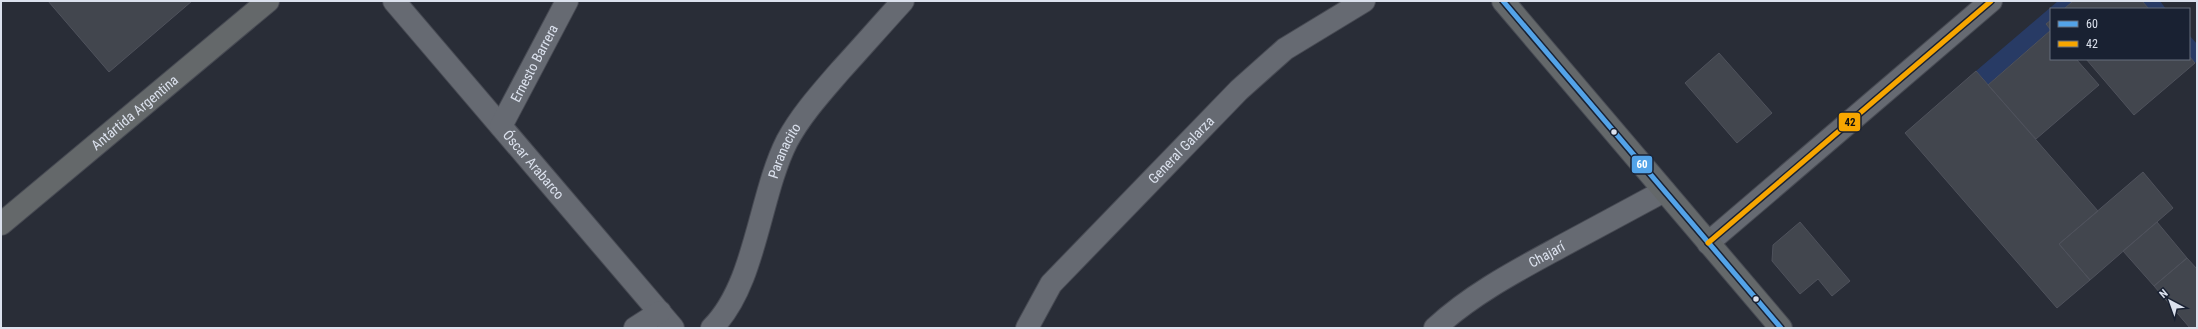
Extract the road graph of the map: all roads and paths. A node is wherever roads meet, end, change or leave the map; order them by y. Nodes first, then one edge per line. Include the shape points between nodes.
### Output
1 (268, 1) edge
2 (394, 1) edge
3 (567, 1) edge
4 (902, 1) edge
5 (1364, 1) edge
6 (1503, 1) edge
7 (1991, 1) edge
8 (500, 126) junction
9 (1664, 191) junction
10 (1, 224) edge
11 (1708, 243) junction
12 (667, 320) edge
13 (636, 328) edge
14 (712, 328) edge
15 (1027, 328) edge
16 (1435, 328) edge
17 (1781, 328) edge

1 - 10 main road, Antártida Argentina
2 - 8 street, Óscar Arabarco
3 - 8 street, Ernesto Barrera
4 - 14 street, Paranacito via 812,103 786,142 740,283 725,312
5 - 15 street, General Galarza via 1285,49 1245,85 1051,284
6 - 9 main road
7 - 11 street
8 - 12 street, Óscar Arabarco
9 - 11 main road
9 - 16 street, Chajarí via 1514,271 1476,295
11 - 17 main road
12 - 13 street

